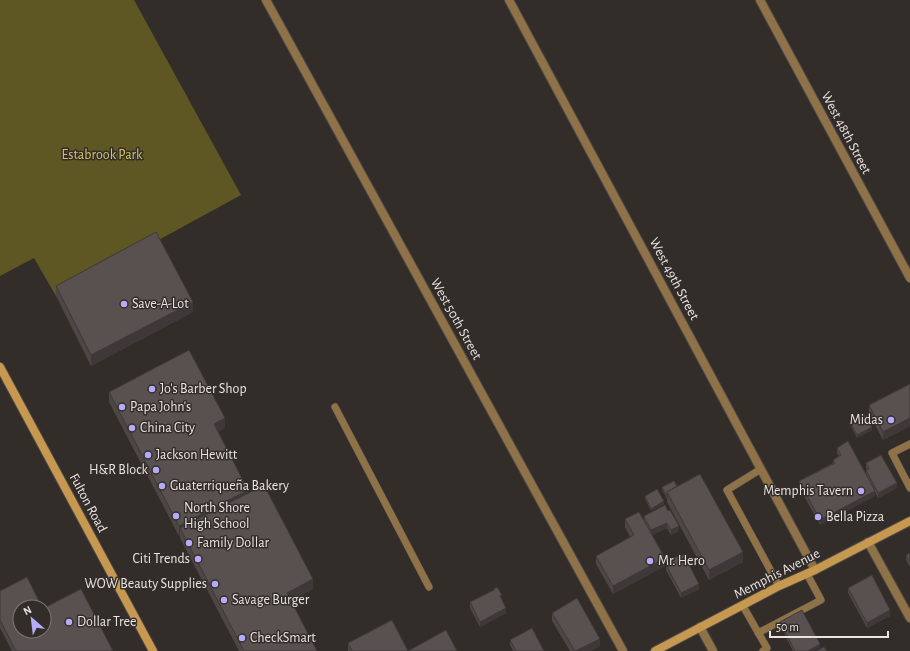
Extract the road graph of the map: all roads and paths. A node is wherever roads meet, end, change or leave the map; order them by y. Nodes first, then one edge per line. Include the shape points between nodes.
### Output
1 (266, 0) edge
2 (510, 0) edge
3 (760, 0) edge
4 (910, 278) edge
5 (0, 367) edge
6 (334, 407) dead end
7 (910, 444) edge
8 (761, 469) junction
9 (910, 488) edge
10 (910, 521) edge
11 (868, 542) junction
12 (815, 570) junction
13 (807, 574) junction
14 (779, 586) junction
15 (429, 587) dead end
16 (743, 606) junction
17 (910, 618) edge
18 (700, 627) junction
19 (758, 632) junction
20 (153, 651) edge
21 (623, 651) edge
22 (655, 651) edge
23 (713, 651) edge
24 (763, 651) edge

1 - 21 street, West 50th Street
2 - 8 street, West 49th Street
3 - 4 street, West 48th Street
5 - 20 main road, Fulton Road
6 - 15 lane
7 - 9 lane via 892,453
8 - 12 street, West 49th Street
8 - 14 lane via 727,490
10 - 11 main road, Memphis Avenue
11 - 12 main road, Memphis Avenue
11 - 17 street
12 - 13 main road, Memphis Avenue
13 - 14 main road, Memphis Avenue
13 - 19 lane via 821,600
14 - 16 main road, Memphis Avenue
16 - 18 main road, Memphis Avenue
16 - 19 lane
18 - 22 main road, Memphis Avenue
18 - 23 street
19 - 24 lane via 767,648

